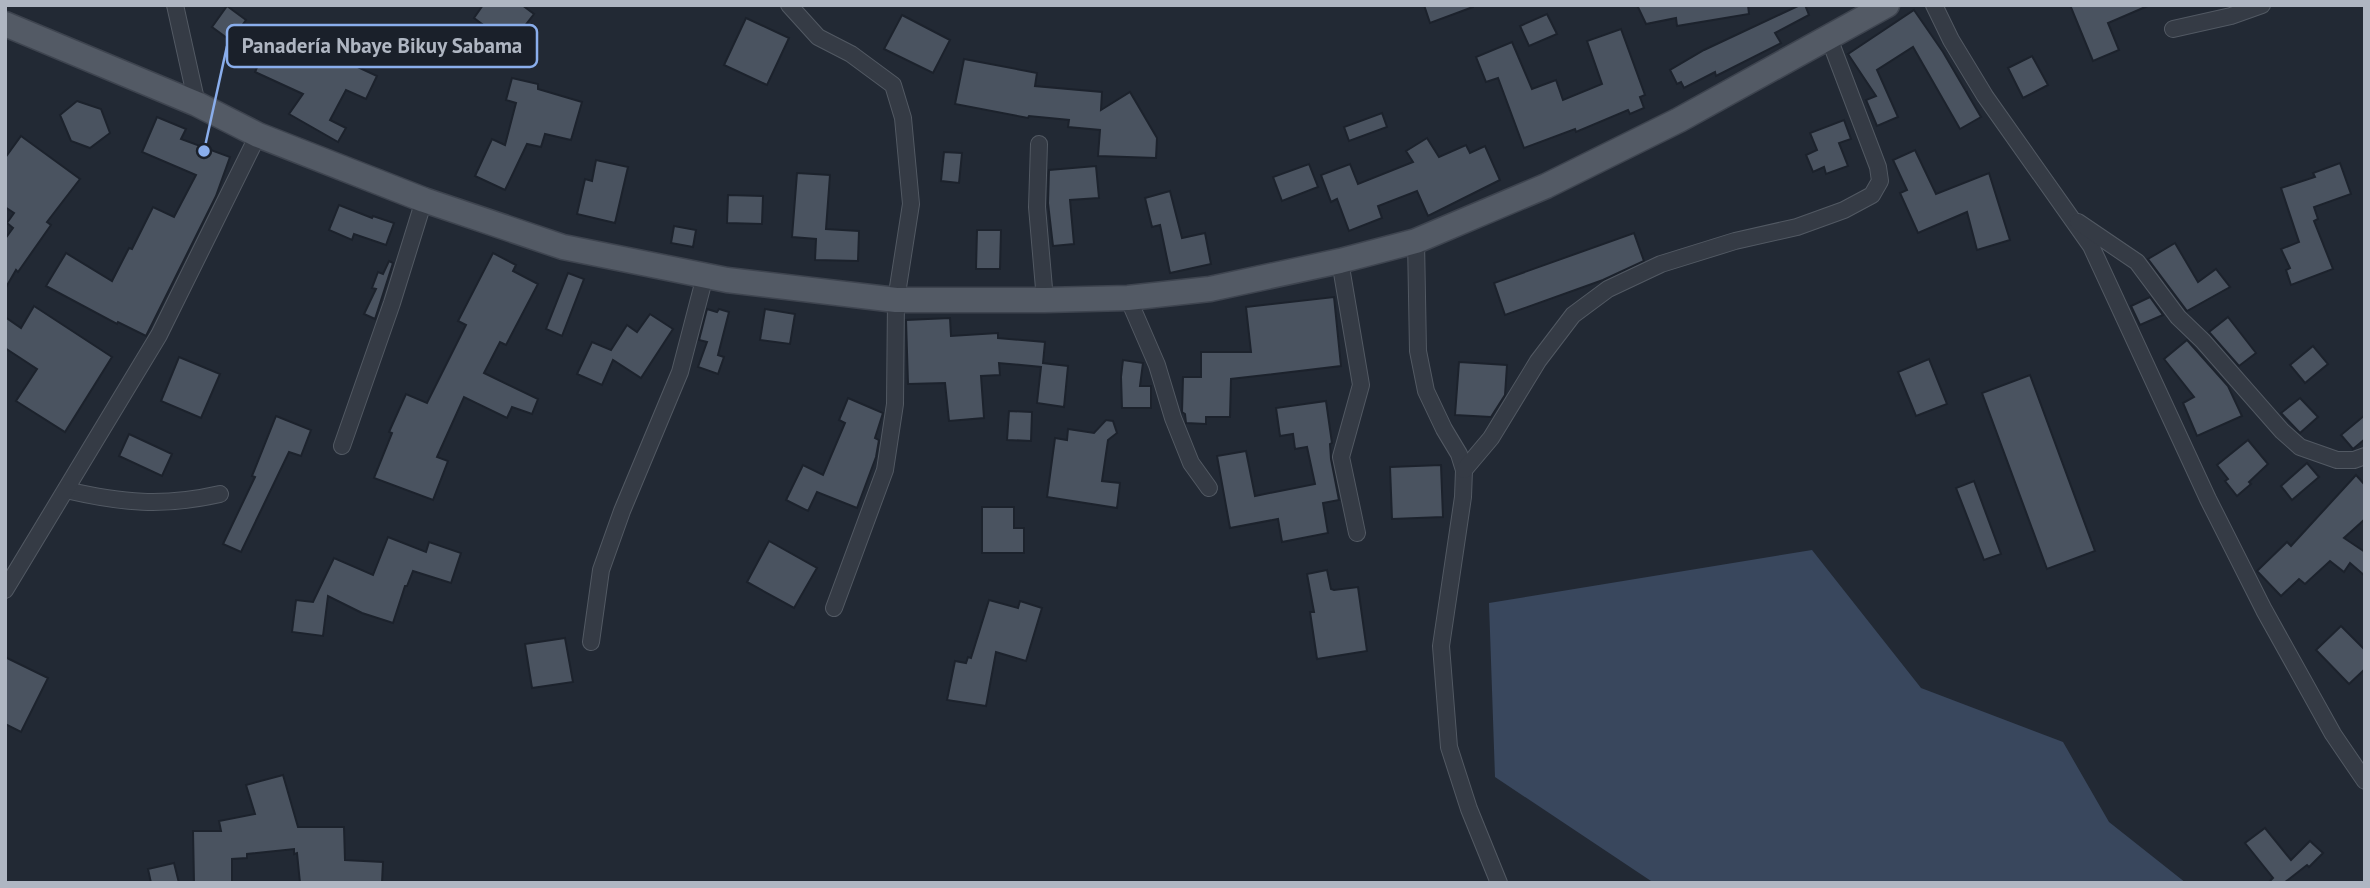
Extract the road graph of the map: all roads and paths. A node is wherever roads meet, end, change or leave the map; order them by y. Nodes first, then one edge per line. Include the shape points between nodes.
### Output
1 (175, 5) edge
2 (789, 5) edge
3 (1887, 5) edge
4 (1934, 5) edge
5 (2262, 5) edge
6 (1857, 13) edge
7 (5, 24) edge
8 (2173, 29) dead end
9 (1829, 38) junction
10 (197, 104) junction
11 (258, 135) junction
12 (1039, 144) dead end
13 (424, 200) junction
14 (2072, 218) junction
15 (1416, 241) junction
16 (1340, 261) junction
17 (705, 276) junction
18 (1128, 298) junction
19 (896, 300) junction
20 (1045, 300) junction
21 (342, 446) dead end
22 (2365, 456) edge
23 (1464, 470) junction
24 (1209, 488) dead end
25 (66, 490) junction
26 (220, 494) dead end
27 (1357, 533) dead end
28 (5, 590) edge
29 (834, 608) dead end
30 (591, 642) dead end
31 (2365, 781) edge
32 (1499, 883) edge

1 - 10 street
2 - 19 street via 818,37 893,85 903,118 911,204
3 - 6 main road
4 - 14 street via 1985,96
5 - 8 street
6 - 9 main road
7 - 10 main road
9 - 15 main road via 1546,186
9 - 23 street via 1878,167 1880,181 1872,195 1797,227 1661,264 1608,289 1573,315 1538,361 1491,438
10 - 11 main road
11 - 13 main road
11 - 25 street via 159,335
12 - 20 street via 1037,207
13 - 17 main road via 563,247
13 - 21 street
14 - 22 street via 2137,262 2178,317 2300,447 2337,460
14 - 31 street via 2091,246 2269,620
15 - 16 main road
15 - 23 street via 1418,351 1426,391
16 - 18 main road via 1210,289
16 - 27 street via 1361,385 1341,457
17 - 19 main road
17 - 30 street via 680,372 601,570
18 - 20 main road
18 - 24 street via 1191,463
19 - 20 main road
19 - 29 street via 895,404 885,470
23 - 32 street via 1441,646 1449,747
25 - 26 street via 142,503 184,502
25 - 28 street

